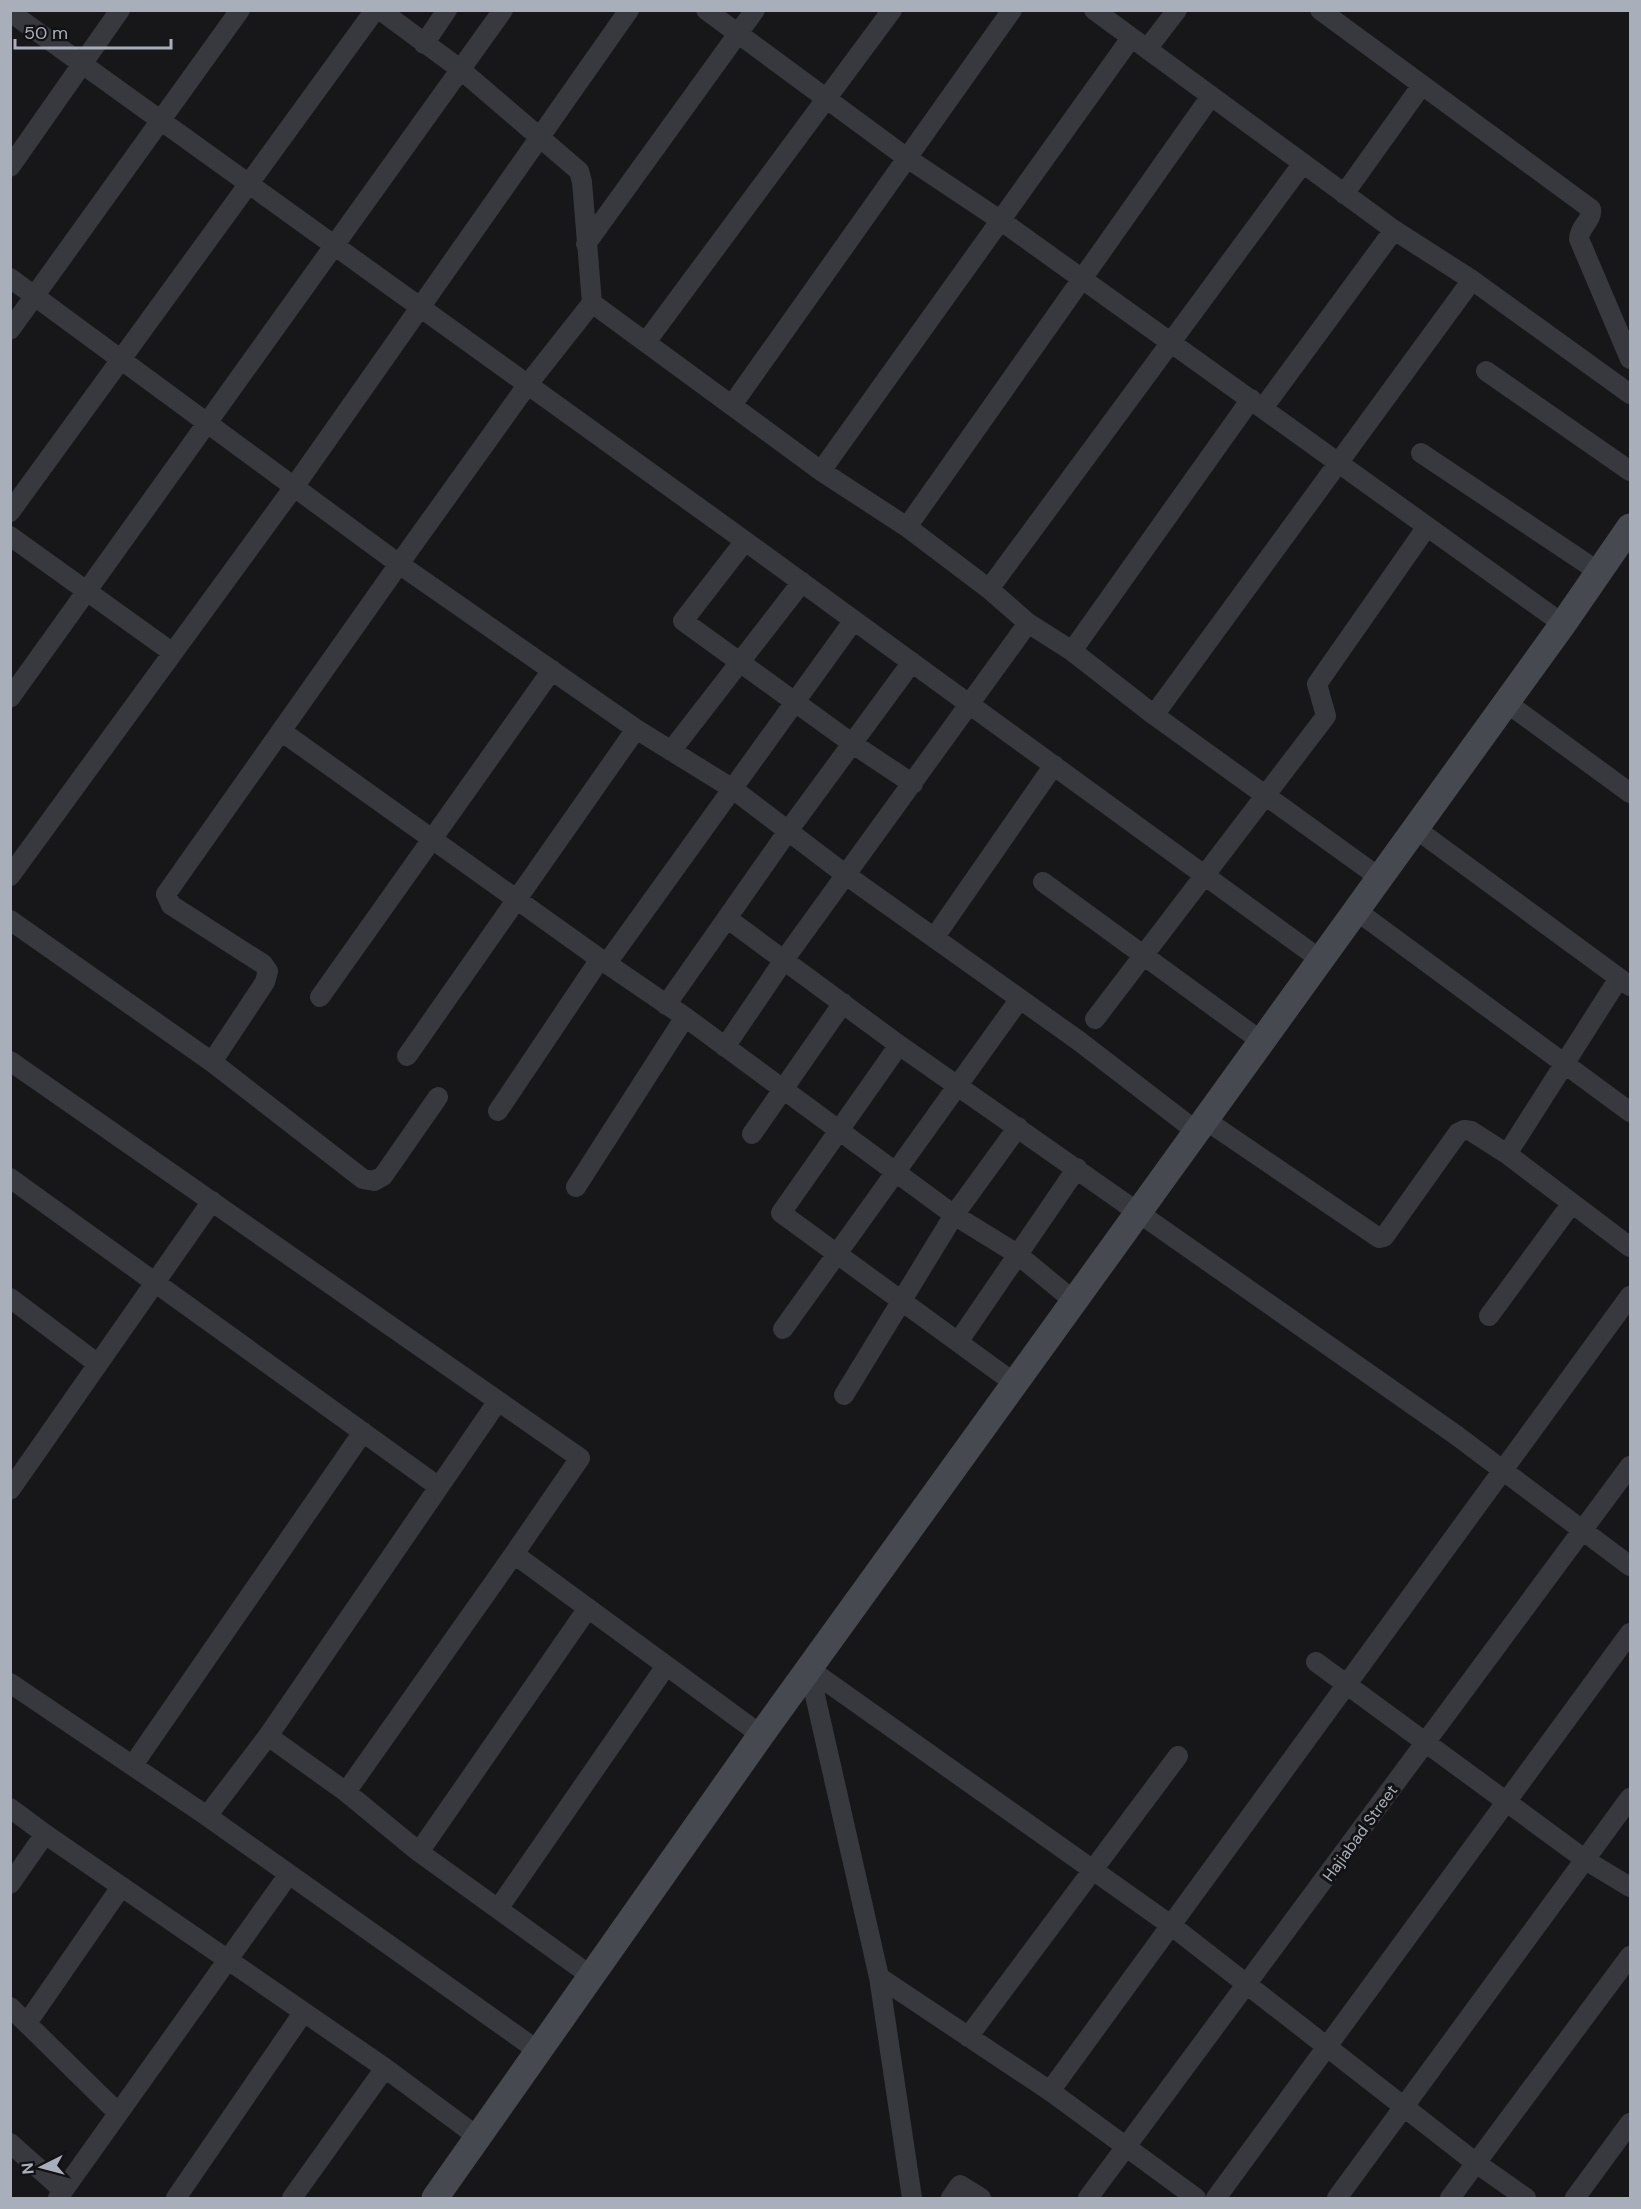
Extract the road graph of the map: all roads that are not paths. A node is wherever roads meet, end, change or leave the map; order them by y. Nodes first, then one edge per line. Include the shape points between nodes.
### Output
1 (120, 10) edge
2 (240, 10) edge
3 (375, 10) edge
4 (380, 10) edge
5 (447, 10) edge
6 (503, 10) edge
7 (629, 10) edge
8 (706, 10) edge
9 (755, 10) edge
10 (892, 10) edge
11 (1012, 10) edge
12 (1094, 10) edge
13 (1177, 10) edge
14 (1320, 10) edge
15 (10, 12) edge
16 (738, 33) junction
17 (1139, 43) junction
18 (424, 44) junction
19 (82, 64) junction
20 (460, 69) junction
21 (1422, 85) junction
22 (1211, 96) junction
23 (827, 97) junction
24 (159, 119) junction
25 (540, 136) junction
26 (908, 158) junction
27 (1303, 163) junction
28 (10, 167) edge
29 (248, 183) junction
30 (1344, 194) junction
31 (1000, 220) junction
32 (1394, 230) junction
33 (333, 244) junction
34 (586, 244) junction
35 (10, 278) edge
36 (1082, 280) junction
37 (1473, 280) junction
38 (35, 296) junction
39 (592, 303) junction
40 (419, 306) junction
41 (10, 330) edge
42 (646, 342) junction
43 (1169, 342) junction
44 (120, 359) junction
45 (1630, 359) edge
46 (1486, 371) dead end
47 (528, 384) junction
48 (1630, 394) edge
49 (1257, 404) junction
50 (732, 405) junction
51 (207, 423) junction
52 (1421, 453) dead end
53 (1338, 464) junction
54 (821, 471) junction
55 (1630, 471) edge
56 (294, 487) junction
57 (10, 512) edge
58 (907, 527) junction
59 (1630, 527) edge
60 (1426, 528) junction
61 (10, 536) edge
62 (745, 541) junction
63 (399, 564) junction
64 (1599, 572) junction
65 (802, 582) junction
66 (989, 589) junction
67 (87, 591) junction
68 (854, 620) junction
69 (1028, 623) junction
70 (1563, 624) junction
71 (1072, 651) junction
72 (173, 653) junction
73 (739, 662) junction
74 (912, 662) junction
75 (552, 670) junction
76 (10, 698) edge
77 (796, 703) junction
78 (1506, 703) junction
79 (970, 704) junction
80 (1154, 715) junction
81 (636, 729) junction
82 (281, 731) junction
83 (853, 744) junction
84 (671, 751) junction
85 (1054, 765) junction
86 (913, 784) junction
87 (733, 789) junction
88 (1630, 793) edge
89 (1266, 796) junction
90 (1416, 829) junction
91 (788, 831) junction
92 (432, 839) junction
93 (846, 875) junction
94 (10, 876) edge
95 (1206, 876) junction
96 (1380, 878) junction
97 (1043, 882) dead end
98 (517, 900) junction
99 (1357, 911) junction
100 (728, 919) junction
101 (10, 920) edge
102 (934, 938) junction
103 (1143, 955) junction
104 (784, 960) junction
105 (1321, 960) junction
106 (603, 961) junction
107 (1625, 982) edge
108 (320, 997) dead end
109 (1019, 1000) junction
110 (843, 1003) junction
111 (666, 1005) junction
112 (686, 1017) junction
113 (1095, 1019) dead end
114 (1261, 1041) junction
115 (899, 1045) junction
116 (725, 1047) junction
117 (407, 1056) dead end
118 (10, 1061) edge
119 (212, 1062) junction
120 (1566, 1065) junction
121 (958, 1086) junction
122 (783, 1088) junction
123 (438, 1097) dead end
124 (498, 1112) dead end
125 (1630, 1112) edge
126 (1200, 1125) junction
127 (1018, 1127) junction
128 (841, 1131) junction
129 (752, 1134) dead end
130 (1507, 1154) junction
131 (1077, 1168) junction
132 (896, 1171) junction
133 (10, 1178) edge
134 (576, 1187) dead end
135 (212, 1201) junction
136 (1572, 1203) junction
137 (1140, 1211) junction
138 (954, 1215) junction
139 (1630, 1247) edge
140 (838, 1252) junction
141 (1017, 1254) junction
142 (156, 1282) junction
143 (1630, 1296) edge
144 (901, 1300) junction
145 (1074, 1301) junction
146 (13, 1306) edge
147 (1490, 1316) dead end
148 (783, 1329) dead end
149 (958, 1342) junction
150 (98, 1364) junction
151 (1014, 1383) junction
152 (844, 1395) dead end
153 (498, 1401) junction
154 (363, 1432) junction
155 (1630, 1466) edge
156 (1503, 1470) junction
157 (439, 1487) junction
158 (10, 1490) edge
159 (1582, 1529) junction
160 (514, 1554) junction
161 (1630, 1566) edge
162 (588, 1608) junction
163 (1630, 1633) edge
164 (1316, 1662) dead end
165 (666, 1666) junction
166 (809, 1669) junction
167 (10, 1683) edge
168 (1346, 1683) junction
169 (761, 1735) junction
170 (268, 1736) junction
171 (1426, 1743) junction
172 (1179, 1756) dead end
173 (133, 1766) junction
174 (346, 1792) junction
175 (1630, 1798) edge
176 (1507, 1802) junction
177 (207, 1816) junction
178 (14, 1818) edge
179 (45, 1834) junction
180 (419, 1852) junction
181 (1587, 1860) junction
182 (1093, 1870) junction
183 (289, 1874) junction
184 (10, 1884) edge
185 (121, 1887) junction
186 (1630, 1887) edge
187 (498, 1909) junction
188 (1172, 1926) junction
189 (1630, 1956) edge
190 (228, 1960) junction
191 (591, 1976) junction
192 (879, 1977) junction
193 (1247, 1987) junction
194 (10, 2007) edge
195 (303, 2013) junction
196 (27, 2023) junction
197 (968, 2037) junction
198 (1327, 2047) junction
199 (537, 2050) junction
200 (385, 2068) junction
201 (1050, 2091) junction
202 (1406, 2108) junction
203 (117, 2112) junction
204 (1630, 2123) edge
205 (478, 2137) junction
206 (10, 2143) edge
207 (1127, 2150) junction
208 (1476, 2163) junction
209 (60, 2194) edge
210 (176, 2199) edge
211 (292, 2199) edge
212 (435, 2199) edge
213 (912, 2199) edge
214 (951, 2199) edge
215 (981, 2199) edge
216 (1088, 2199) edge
217 (1196, 2199) edge
218 (1216, 2199) edge
219 (1337, 2199) edge
220 (1450, 2199) edge
221 (1526, 2199) edge
222 (1575, 2199) edge

1 - 19 street
2 - 24 street
3 - 29 street
4 - 18 street
5 - 18 street
6 - 20 street
7 - 25 street
8 - 16 street
9 - 16 street
10 - 23 street
11 - 26 street
12 - 17 street
13 - 17 street
14 - 21 street
15 - 19 street
16 - 23 street
16 - 34 street
17 - 22 street
17 - 31 street
18 - 20 street
19 - 24 street
19 - 28 street
20 - 25 street
20 - 33 street
21 - 30 street
21 - 45 street via 1591,209 1579,239
22 - 27 street
22 - 36 street
23 - 26 street
23 - 42 street
24 - 29 street
24 - 38 street
25 - 34 street via 579,171
25 - 40 street
26 - 31 street
26 - 50 street
27 - 30 street
27 - 43 street
29 - 33 street
29 - 44 street
30 - 32 street
31 - 36 street
31 - 54 street
32 - 37 street
32 - 49 street
33 - 40 street
33 - 51 street
34 - 39 street
35 - 38 street
36 - 43 street
36 - 58 street
37 - 48 street
37 - 53 street
38 - 41 street
38 - 44 street
39 - 42 street
39 - 47 street
40 - 47 street
40 - 56 street
42 - 50 street
43 - 49 street
43 - 66 street
44 - 51 street
44 - 57 street
46 - 55 street
47 - 62 street
47 - 63 street
49 - 53 street
49 - 71 street
50 - 54 street
51 - 56 street
51 - 67 street
52 - 64 street
53 - 60 street
53 - 80 street
54 - 58 street
56 - 63 street
56 - 72 street
58 - 66 street
59 - 64 street
60 - 70 street
60 - 89 street via 1317,684 1326,716
61 - 67 street
62 - 65 street
62 - 73 street via 683,621
63 - 75 street
63 - 82 street
64 - 70 street
65 - 68 street
65 - 73 street
66 - 69 street
67 - 72 street
67 - 76 street
68 - 74 street
68 - 77 street
69 - 71 street
69 - 79 street
70 - 78 street
71 - 80 street
72 - 94 street
73 - 77 street
73 - 84 street
74 - 79 street
74 - 83 street
75 - 81 street
75 - 92 street
77 - 83 street
77 - 87 street
78 - 88 street
78 - 90 street
79 - 85 street
79 - 86 street
80 - 89 street
81 - 84 street
81 - 98 street
82 - 92 street
82 - 119 street via 166,894 171,905 268,971 266,982
83 - 86 street
83 - 91 street
84 - 87 street
85 - 95 street
85 - 102 street
86 - 93 street
87 - 91 street
87 - 106 street
89 - 95 street
89 - 96 street
90 - 96 street
90 - 107 street
91 - 93 street
91 - 100 street
92 - 98 street
92 - 108 street
93 - 102 street
93 - 104 street
95 - 103 street
95 - 105 street
96 - 99 street
97 - 103 street
98 - 106 street
98 - 117 street
99 - 105 street
99 - 120 street
100 - 104 street
100 - 111 street
101 - 119 street
102 - 109 street
103 - 113 street
103 - 114 street
104 - 110 street
104 - 116 street
105 - 114 street
106 - 111 street
106 - 124 street
107 - 120 street
109 - 121 street
109 - 126 street
110 - 115 street
110 - 122 street
111 - 112 street
112 - 116 street
112 - 134 street
114 - 126 street
115 - 121 street
115 - 128 street
116 - 122 street
118 - 135 street
119 - 123 street via 363,1179 383,1176
120 - 125 street
120 - 130 street
121 - 127 street
121 - 132 street
122 - 128 street
122 - 129 street
126 - 130 street via 1380,1238 1458,1133 1471,1131
126 - 137 street
127 - 131 street
127 - 138 street
128 - 132 street
128 - 140 street via 781,1213
130 - 136 street
131 - 137 street
131 - 141 street
132 - 138 street
132 - 140 street
133 - 142 street
135 - 142 street
135 - 153 street
136 - 139 street
136 - 147 street
137 - 145 street
137 - 156 street
138 - 141 street
138 - 144 street
140 - 144 street
140 - 148 street
141 - 145 street
141 - 149 street
142 - 150 street
142 - 154 street
143 - 156 street
144 - 149 street
144 - 152 street
145 - 151 street
146 - 150 street
149 - 151 street
150 - 158 street
151 - 166 street
153 - 157 street
153 - 160 street via 580,1458
154 - 157 street
154 - 173 street
155 - 159 street, Hajiabad Street
156 - 159 street
156 - 168 street
157 - 170 street
159 - 161 street
159 - 171 street, Hajiabad Street
160 - 162 street
160 - 174 street
162 - 165 street
162 - 180 street
163 - 176 street
164 - 168 street
165 - 169 street
165 - 187 street
166 - 169 street
166 - 182 street
166 - 192 street
167 - 173 street
168 - 171 street
168 - 188 street
169 - 191 street
170 - 174 street
170 - 177 street
171 - 176 street
171 - 193 street, Hajiabad Street
172 - 182 street
173 - 177 street
174 - 180 street
175 - 181 street
176 - 181 street
176 - 198 street
177 - 183 street
178 - 179 street
179 - 184 street
179 - 185 street
180 - 187 street
181 - 186 street
181 - 202 street
182 - 188 street
182 - 197 street
183 - 190 street
183 - 199 street
185 - 190 street
185 - 196 street
187 - 191 street
188 - 193 street
188 - 201 street
189 - 208 street
190 - 195 street
190 - 203 street
191 - 199 street
192 - 197 street
192 - 213 street
193 - 198 street
193 - 207 street, Hajiabad Street
194 - 196 street
195 - 200 street
195 - 210 street
196 - 203 street
197 - 201 street
198 - 202 street
198 - 218 street
199 - 205 street
200 - 205 street
200 - 211 street
201 - 207 street
202 - 208 street
202 - 219 street
203 - 209 street
204 - 222 street
205 - 212 street
206 - 209 street
207 - 216 street, Hajiabad Street
207 - 217 street
208 - 220 street
208 - 221 street
214 - 215 street via 960,2185

